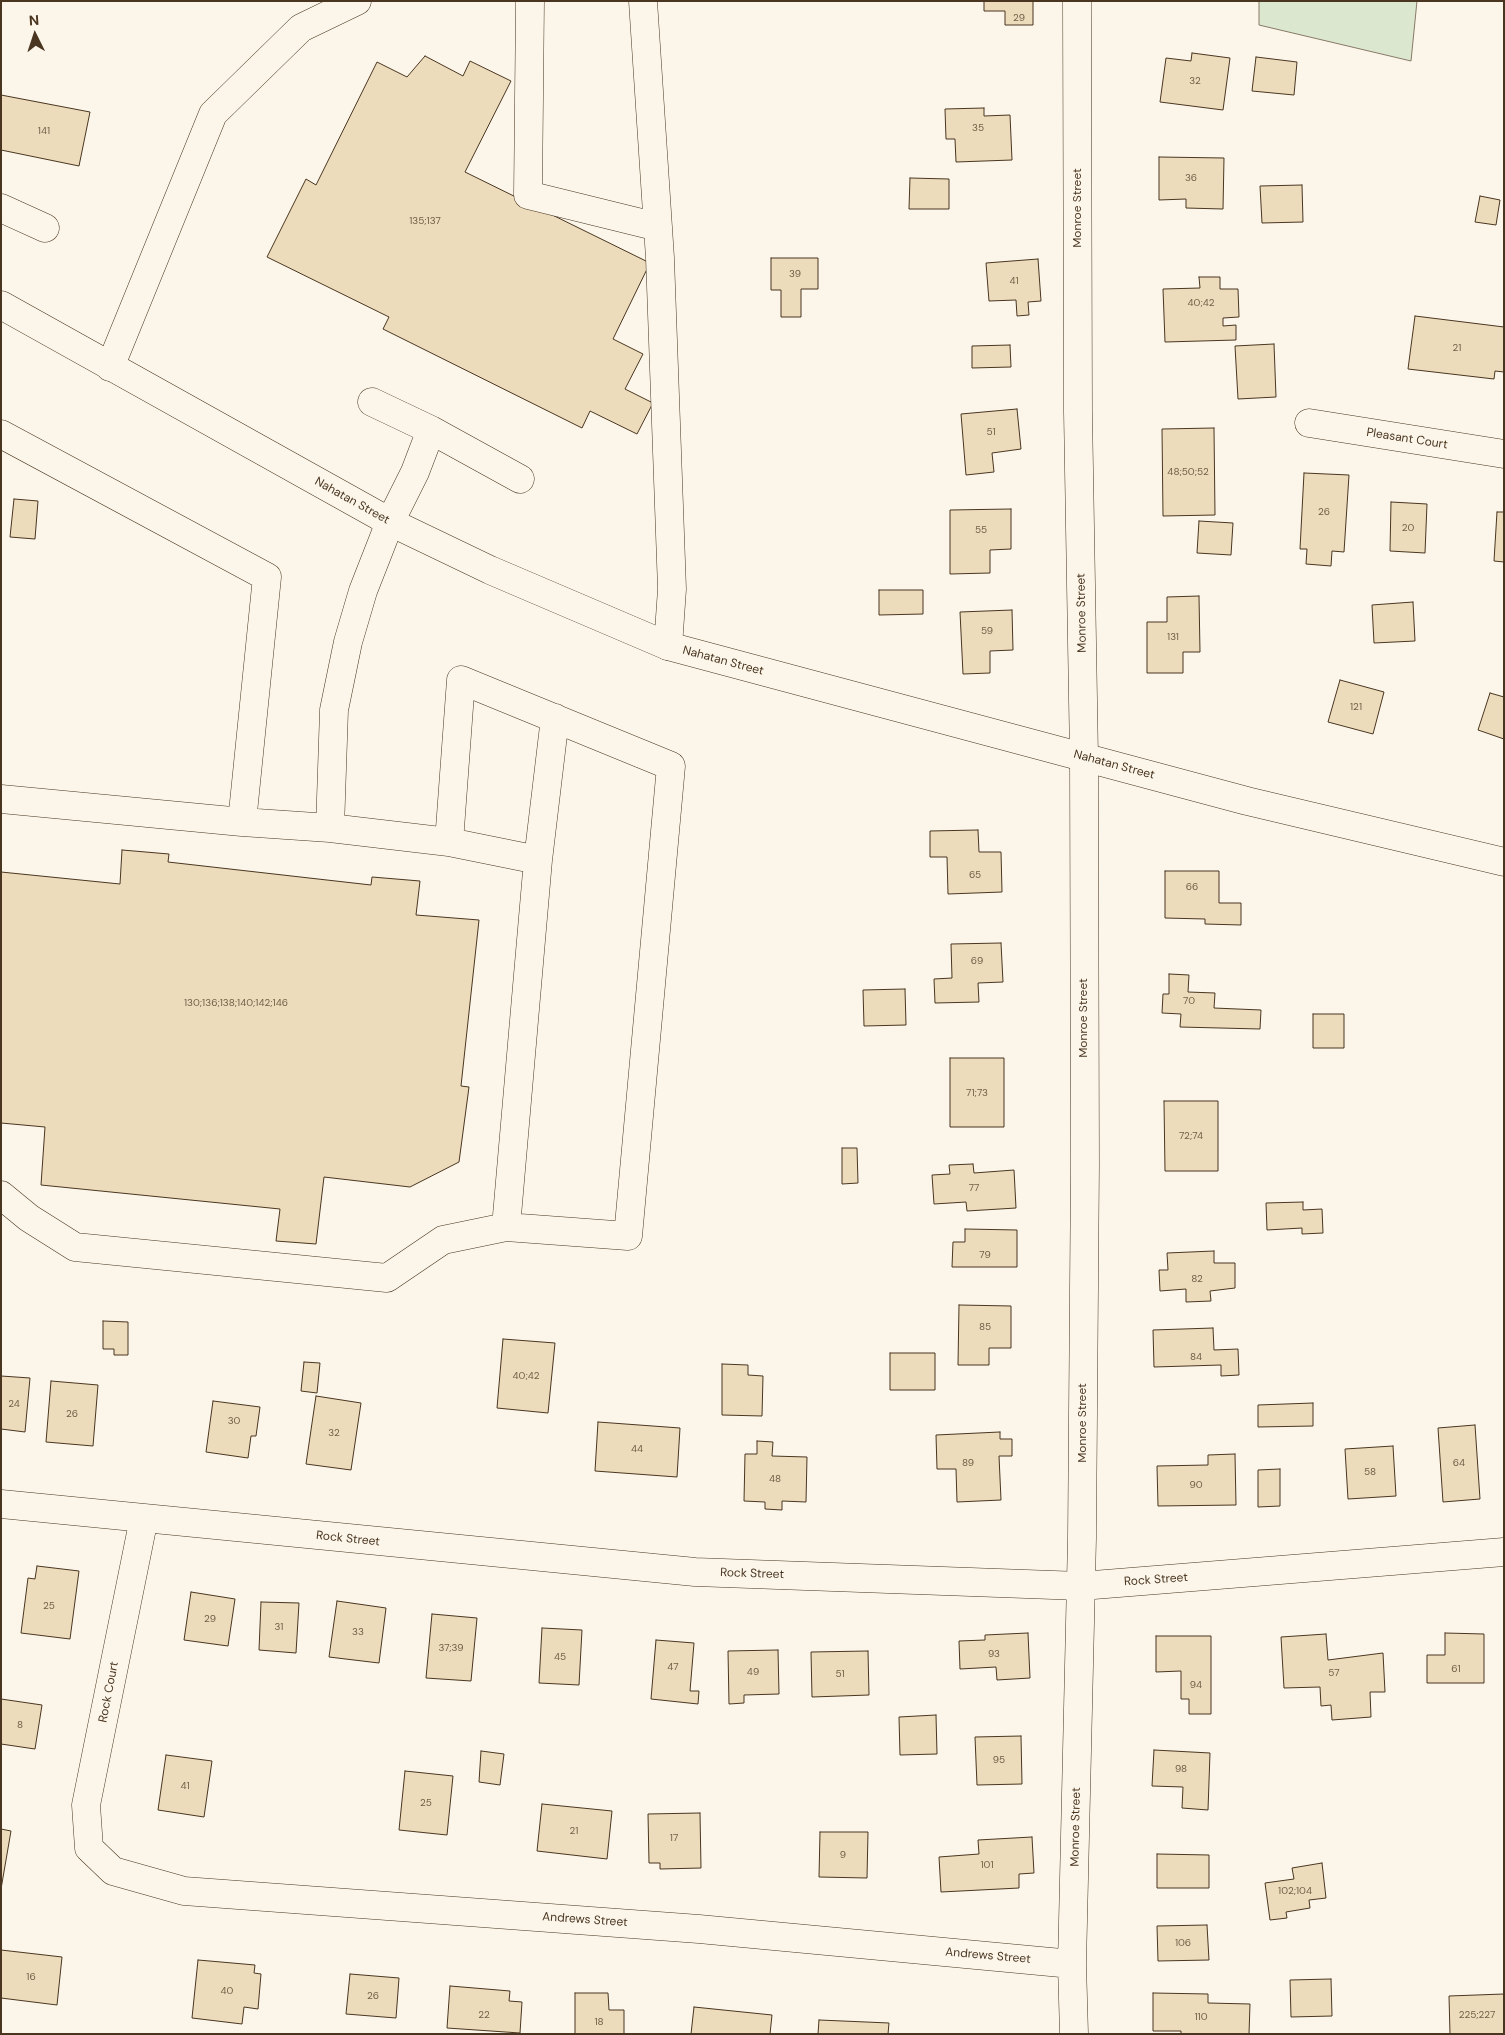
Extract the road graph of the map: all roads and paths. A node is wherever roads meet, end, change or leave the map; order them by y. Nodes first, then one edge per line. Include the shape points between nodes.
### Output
1 (357, 1) edge
2 (530, 1) edge
3 (642, 1) edge
4 (1077, 1) edge
5 (1, 208) edge
6 (658, 227) junction
7 (45, 228) dead end
8 (1, 306) edge
9 (110, 366) junction
10 (372, 402) dead end
11 (1310, 423) dead end
12 (431, 430) junction
13 (1, 434) edge
14 (1504, 454) edge
15 (520, 479) dead end
16 (390, 522) junction
17 (668, 646) junction
18 (555, 718) junction
19 (1084, 756) junction
20 (1, 799) edge
21 (242, 822) junction
22 (330, 828) junction
23 (450, 842) junction
24 (538, 860) junction
25 (1504, 862) edge
26 (1, 1195) edge
27 (506, 1227) junction
28 (1, 1504) edge
29 (144, 1518) junction
30 (1504, 1552) edge
31 (1081, 1586) junction
32 (103, 1862) joint
33 (1072, 1964) junction
34 (1074, 2034) edge

1 - 9 street via 301,28 213,114
2 - 6 street via 528,195
3 - 6 street
4 - 19 street, Monroe Street via 1078,412
5 - 7 street
6 - 17 street via 672,589
8 - 9 street, Nahatan Street
9 - 16 street, Nahatan Street
10 - 12 street
11 - 14 street, Pleasant Court
12 - 15 street
12 - 16 street
13 - 21 street via 267,577
16 - 17 street, Nahatan Street via 490,570
16 - 22 street via 363,592 348,642 336,701
17 - 19 street, Nahatan Street
18 - 23 street via 462,680
18 - 24 street
18 - 27 street via 671,766 629,1226 628,1236
19 - 25 street, Nahatan Street via 1248,800
19 - 31 street, Monroe Street via 1085,1173
20 - 21 street
21 - 22 street
22 - 23 street
23 - 24 street
24 - 27 street
26 - 27 street via 29,1218 75,1247 386,1278 442,1240
28 - 29 street, Rock Street
29 - 31 street, Rock Street via 695,1572
29 - 32 street, Rock Court via 86,1805 89,1848
30 - 31 street, Rock Street
31 - 33 street, Monroe Street
32 - 33 street, Andrews Street via 114,1871 184,1891 699,1929
33 - 34 street, Monroe Street

